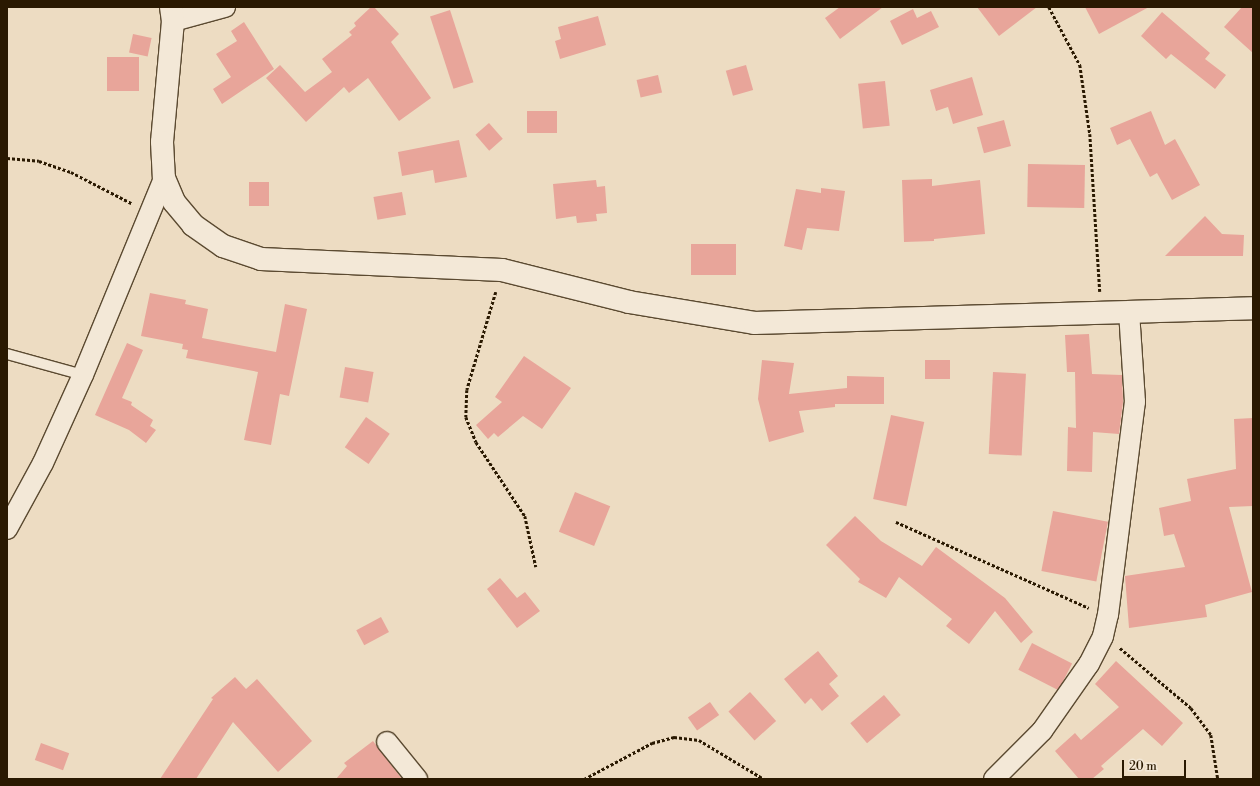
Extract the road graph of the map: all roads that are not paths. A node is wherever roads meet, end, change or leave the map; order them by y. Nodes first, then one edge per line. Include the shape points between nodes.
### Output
1 (225, 7) edge
2 (172, 14) edge
3 (164, 178) junction
4 (1253, 308) edge
5 (1130, 312) junction
6 (7, 354) edge
7 (83, 375) junction
8 (7, 528) edge
9 (387, 742) dead end
10 (417, 779) edge
11 (994, 779) edge

1 - 2 street
2 - 3 street via 162,142
3 - 5 street via 174,202 192,225 223,246 261,259 502,270 629,302 754,323
3 - 7 street
4 - 5 street
5 - 11 street via 1135,402 1108,615 1103,636 1089,664 1042,731
6 - 7 lane
7 - 8 street via 43,463
9 - 10 street

